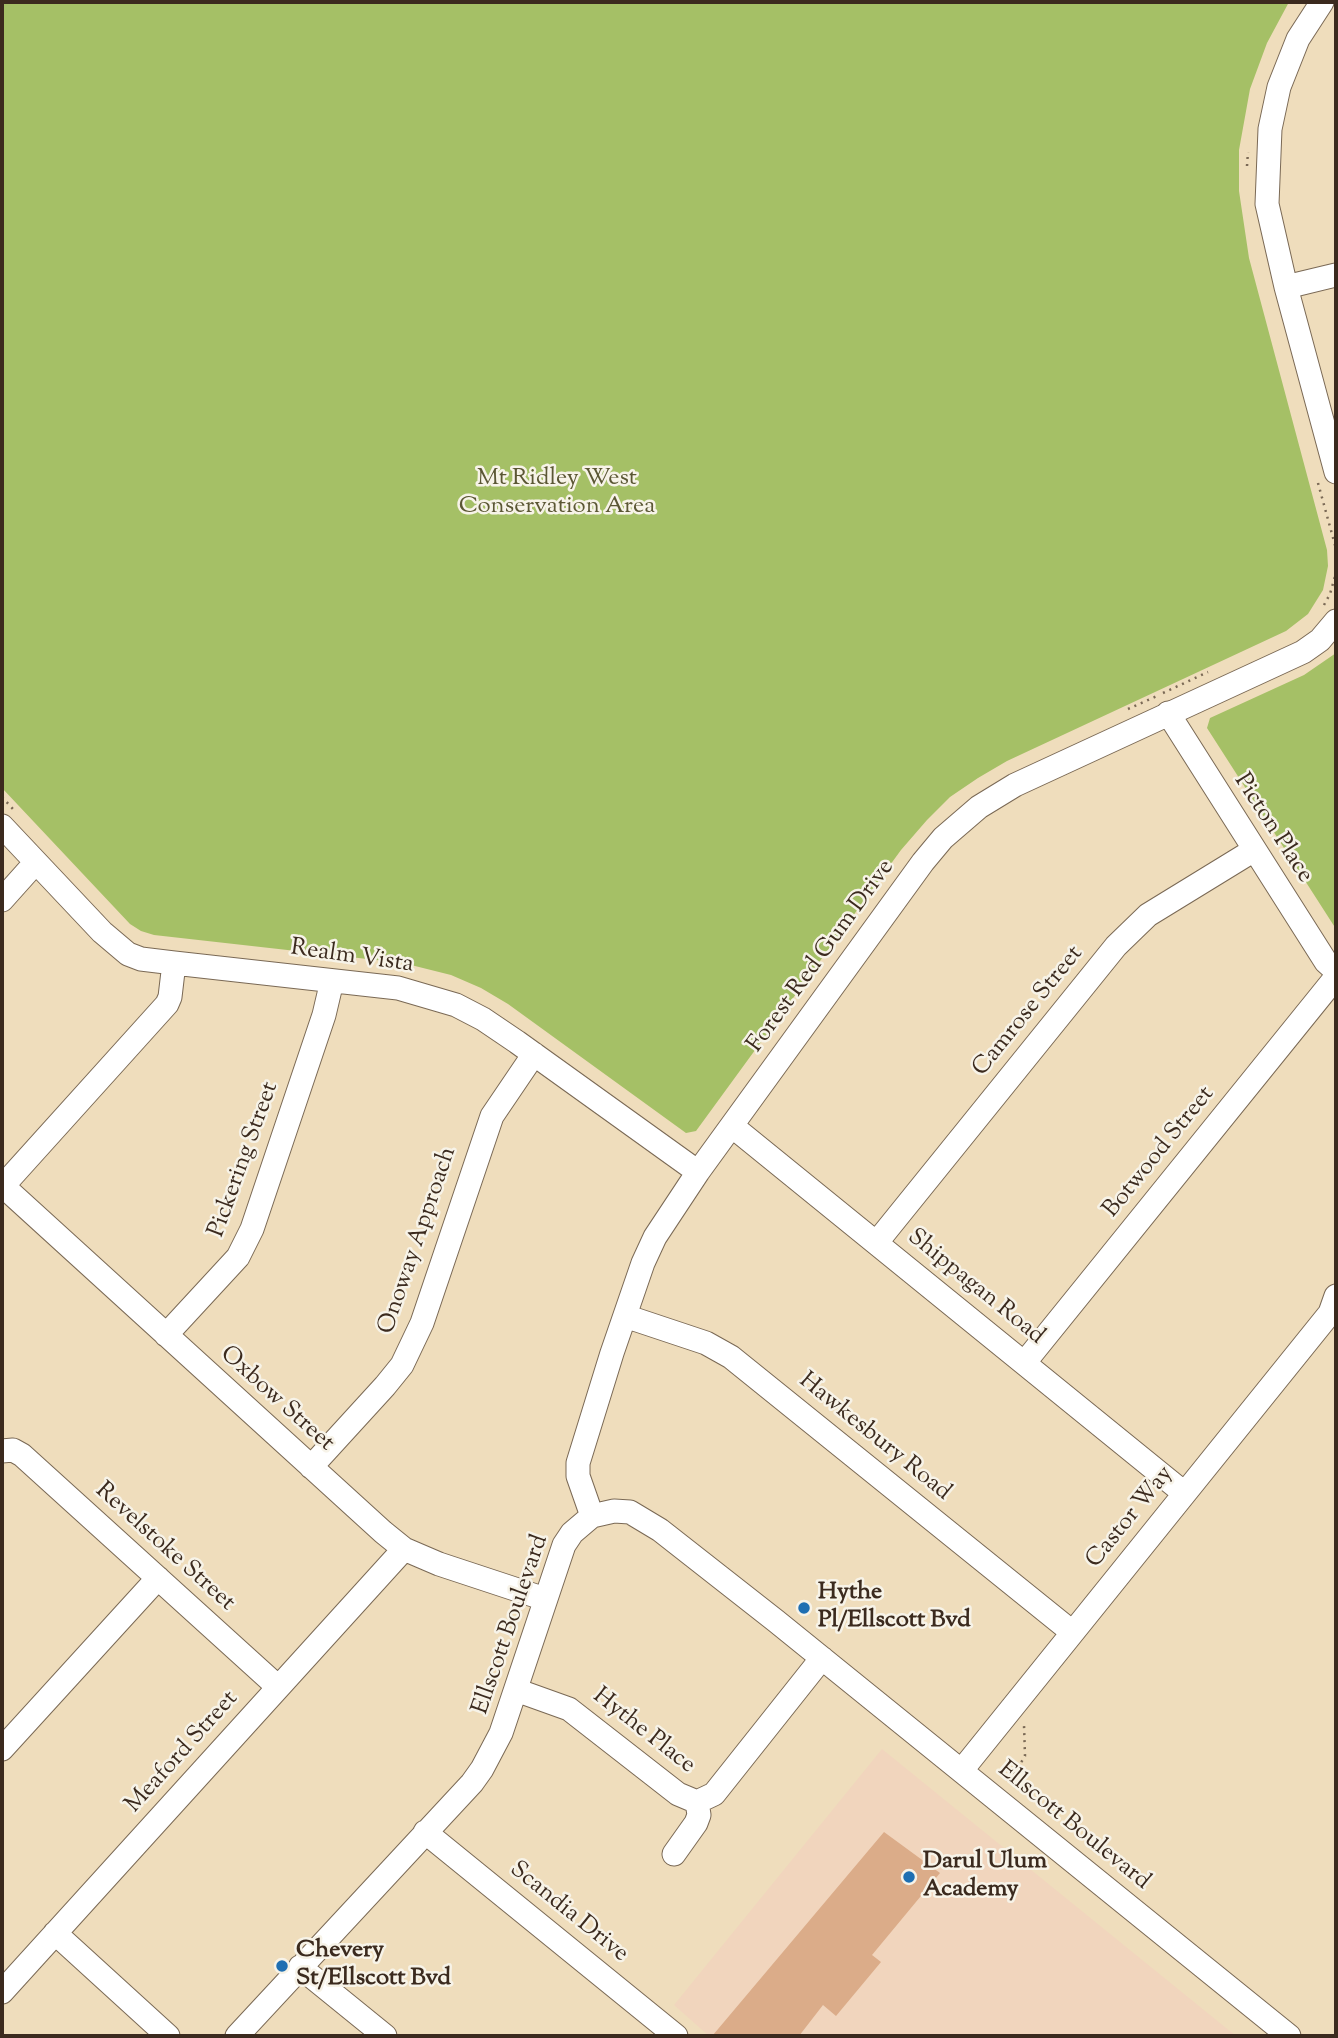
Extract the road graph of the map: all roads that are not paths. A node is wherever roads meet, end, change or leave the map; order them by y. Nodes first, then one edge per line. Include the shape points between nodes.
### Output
1 (1322, 2) edge
2 (1336, 275) edge
3 (1286, 287) junction
4 (1335, 463) edge
5 (1330, 613) edge
6 (1168, 713) junction
7 (11, 821) edge
8 (1254, 850) junction
9 (36, 862) junction
10 (2, 900) edge
11 (174, 963) junction
12 (1336, 971) edge
13 (1336, 977) edge
14 (332, 981) junction
15 (534, 1054) junction
16 (732, 1126) junction
17 (698, 1172) junction
18 (2, 1186) edge
19 (877, 1242) junction
20 (1334, 1309) edge
21 (625, 1316) junction
22 (166, 1335) junction
23 (1025, 1362) junction
24 (5, 1445) edge
25 (311, 1467) junction
26 (1184, 1493) junction
27 (592, 1516) junction
28 (404, 1549) junction
29 (158, 1578) junction
30 (545, 1600) junction
31 (1072, 1633) junction
32 (822, 1658) junction
33 (278, 1687) junction
34 (516, 1690) junction
35 (2, 1749) edge
36 (962, 1770) junction
37 (697, 1802) junction
38 (425, 1832) junction
39 (674, 1854) dead end
40 (55, 1933) junction
41 (300, 1967) junction
42 (2, 1992) edge
43 (169, 2036) edge
44 (237, 2036) edge
45 (385, 2036) edge
46 (676, 2036) edge
47 (1289, 2036) edge

1 - 3 street via 1298,39 1279,87 1270,129 1267,204
2 - 3 street
3 - 4 street
5 - 6 street, Forest Red Gum Drive via 1320,640 1303,652
6 - 8 street, Picton Place
6 - 16 street, Forest Red Gum Drive via 1015,785 979,807 943,838
7 - 9 street, Realm Vista
8 - 12 street, Picton Place
8 - 19 street, Camrose Street via 1148,915 1116,946
9 - 10 street
9 - 11 street, Realm Vista via 114,944 141,959
11 - 14 street, Realm Vista
11 - 18 street via 167,1004
13 - 23 street, Botwood Street
14 - 15 street, Realm Vista via 398,988 456,1005
14 - 22 street, Pickering Street via 252,1229 238,1257
15 - 17 street, Realm Vista
15 - 25 street, Onoway Approach via 492,1116 422,1323 402,1365
16 - 17 street, Forest Red Gum Drive
16 - 19 street, Shippagan Road
17 - 21 street, Forest Red Gum Drive via 655,1237
18 - 22 street, Oxbow Street
19 - 23 street, Shippagan Road
20 - 26 street, Castor Way
21 - 27 street, Forest Red Gum Drive via 578,1463
21 - 31 street, Hawkesbury Road via 706,1343 731,1357
22 - 25 street, Oxbow Street
23 - 26 street, Shippagan Road
24 - 29 street, Revelstoke Street via 22,1455
25 - 28 street, Oxbow Street
26 - 31 street, Castor Way
27 - 30 street, Ellscott Boulevard via 564,1545
27 - 32 street, Ellscott Boulevard via 614,1511 641,1518
28 - 30 street, Oxbow Street
28 - 33 street, Meaford Street
29 - 33 street, Revelstoke Street
29 - 35 street
30 - 34 street, Ellscott Boulevard
31 - 36 street, Castor Way
32 - 36 street, Ellscott Boulevard
32 - 37 street, Hythe Place via 714,1794
33 - 40 street, Meaford Street
34 - 37 street, Hythe Place via 575,1713 678,1794
34 - 38 street, Ellscott Boulevard via 502,1732 482,1769
36 - 47 street, Ellscott Boulevard
37 - 39 street, Hythe Place via 696,1823
38 - 41 street, Ellscott Boulevard
38 - 46 street, Scandia Drive
40 - 42 street, Meaford Street
40 - 43 street
41 - 44 street, Ellscott Boulevard
41 - 45 street

